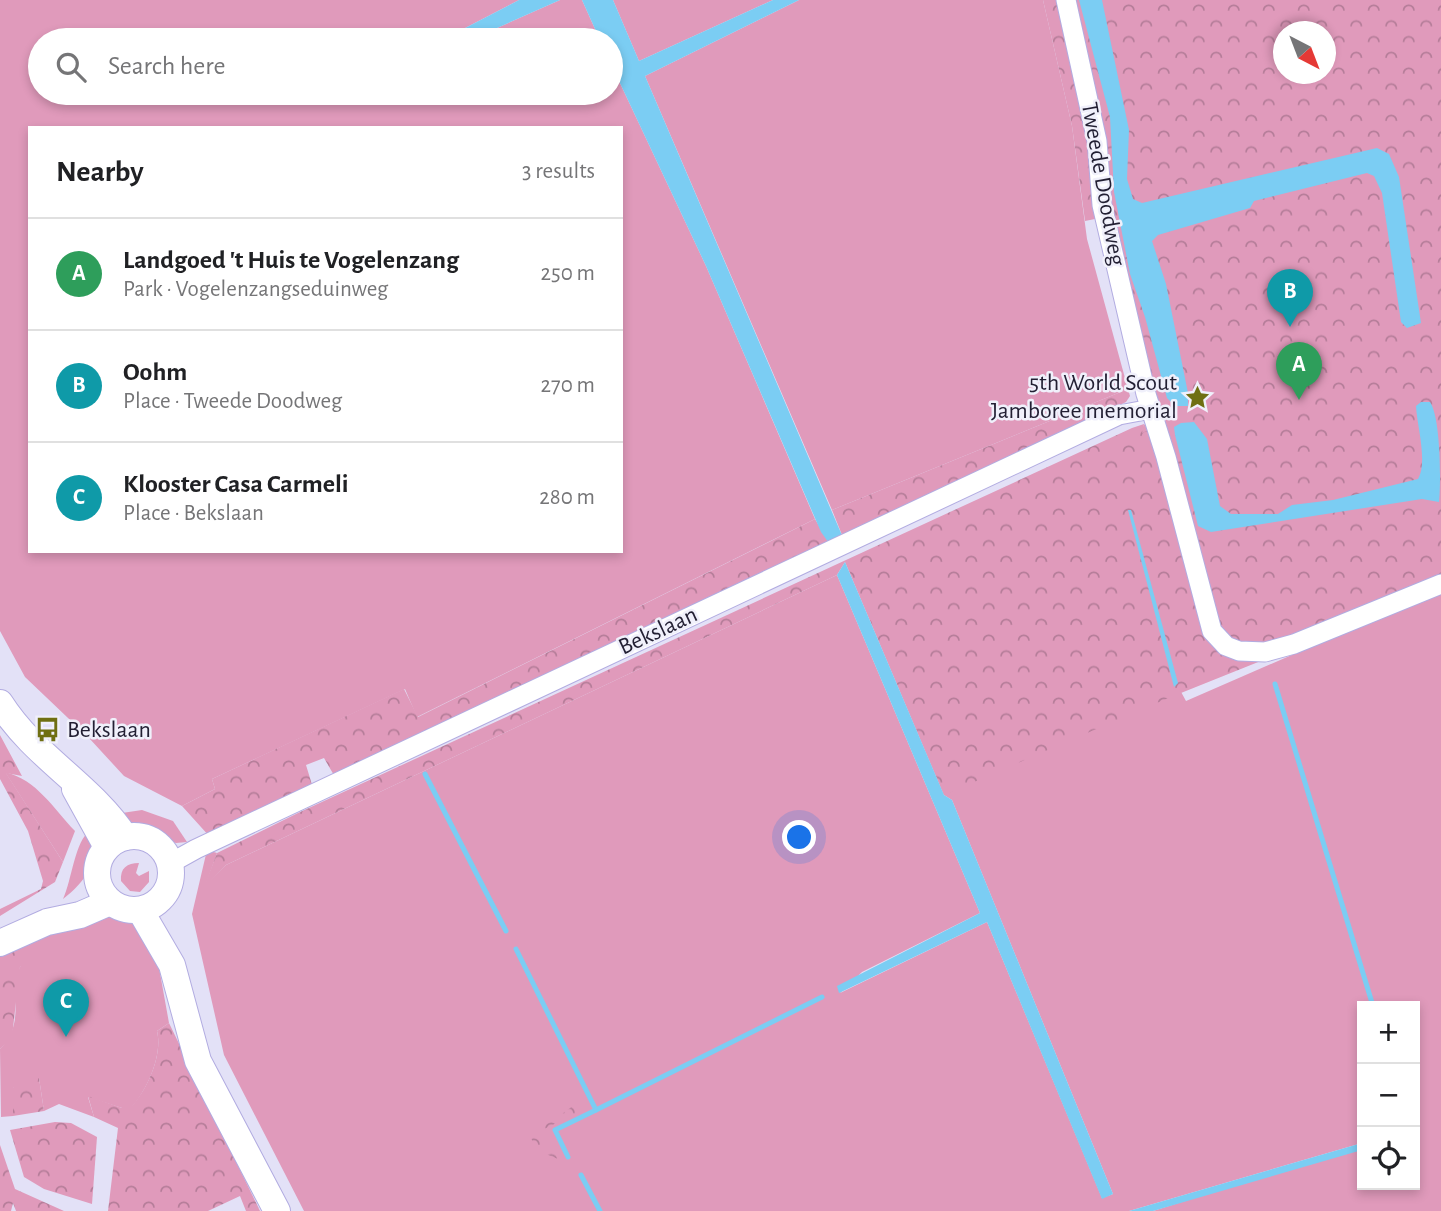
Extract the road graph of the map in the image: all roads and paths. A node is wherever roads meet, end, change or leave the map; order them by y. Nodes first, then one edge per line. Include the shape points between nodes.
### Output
1 (1066, 0) edge
2 (1151, 409) junction
3 (1441, 584) edge
4 (0, 703) edge
5 (116, 842) junction
6 (169, 864) junction
7 (104, 893) junction
8 (150, 905) junction
9 (0, 943) edge
10 (277, 1211) edge

1 - 2 street, Tweede Doodweg via 1097,141 1102,205
2 - 3 street, Tweede Doodweg via 1212,631 1226,646 1265,652 1294,644
2 - 6 street, Bekslaan via 1119,415
4 - 5 main road via 13,724 70,782 105,807
5 - 6 main road via 142,837 156,844
5 - 7 main road via 97,868
6 - 8 main road via 168,887
7 - 8 main road via 127,910
7 - 9 main road via 69,902 47,922
8 - 10 main road via 174,939 172,965 198,1061

